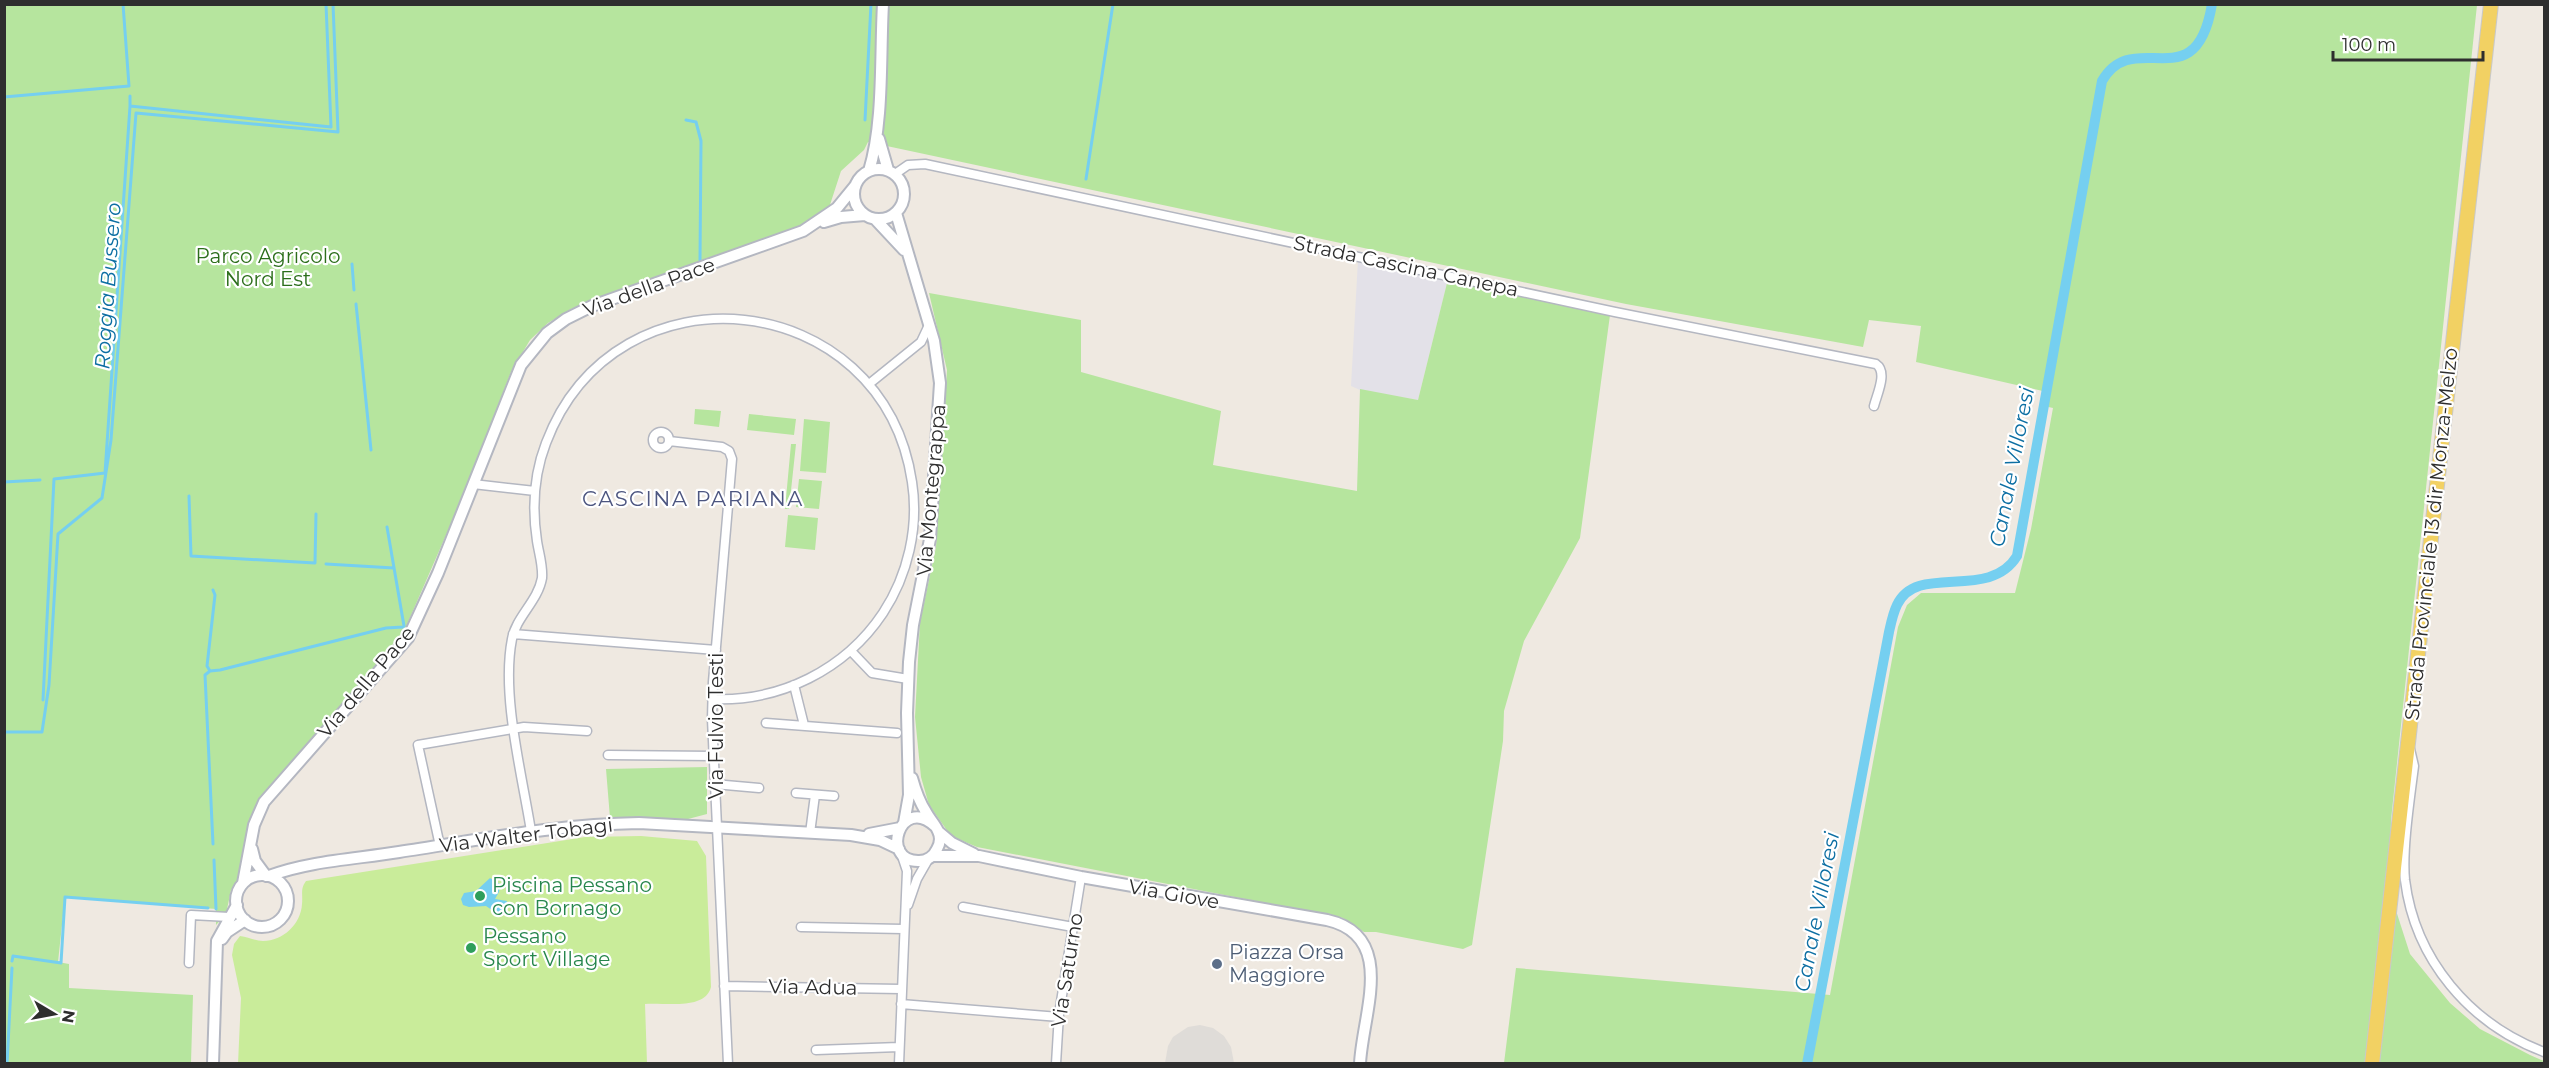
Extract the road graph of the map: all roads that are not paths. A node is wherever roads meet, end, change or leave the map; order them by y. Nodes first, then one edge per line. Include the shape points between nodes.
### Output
1 (883, 4) edge
2 (2492, 4) edge
3 (877, 127) junction
4 (869, 171) junction
5 (892, 172) junction
6 (855, 186) junction
7 (896, 213) junction
8 (870, 217) junction
9 (812, 226) junction
10 (906, 253) junction
11 (929, 324) junction
12 (869, 384) junction
13 (1874, 406) dead end
14 (669, 441) dead end
15 (472, 484) junction
16 (535, 491) junction
17 (513, 634) junction
18 (716, 650) junction
19 (850, 651) junction
20 (908, 679) junction
21 (794, 685) junction
22 (712, 699) junction
23 (766, 723) dead end
24 (804, 726) junction
25 (515, 729) junction
26 (587, 731) dead end
27 (897, 733) dead end
28 (2408, 744) junction
29 (608, 755) dead end
30 (713, 756) junction
31 (908, 766) junction
32 (714, 784) junction
33 (759, 788) dead end
34 (796, 793) dead end
35 (815, 795) junction
36 (834, 796) dead end
37 (902, 826) junction
38 (717, 828) junction
39 (937, 829) junction
40 (531, 831) junction
41 (252, 833) junction
42 (810, 833) junction
43 (851, 835) junction
44 (440, 846) junction
45 (900, 851) junction
46 (980, 856) junction
47 (930, 857) junction
48 (309, 866) junction
49 (267, 876) junction
50 (1082, 878) junction
51 (243, 883) junction
52 (287, 897) junction
53 (237, 905) junction
54 (963, 907) dead end
55 (229, 917) junction
56 (904, 917) junction
57 (245, 920) junction
58 (801, 927) dead end
59 (1073, 927) junction
60 (903, 928) junction
61 (216, 956) junction
62 (189, 963) dead end
63 (724, 986) junction
64 (902, 989) junction
65 (901, 1004) junction
66 (1059, 1017) junction
67 (900, 1047) junction
68 (816, 1050) dead end
69 (2544, 1052) edge
70 (213, 1064) edge
71 (728, 1064) edge
72 (899, 1064) edge
73 (1056, 1064) edge
74 (1360, 1064) edge
75 (2373, 1064) edge

1 - 3 street
2 - 28 main road, Strada Provinciale 13 dir Monza-Melzo
3 - 4 street
3 - 5 street
4 - 5 street
4 - 6 street
5 - 7 street via 904,193
5 - 13 street, Strada Cascina Canepa via 908,165 925,164 1876,364 1882,373
6 - 8 street via 854,200
6 - 9 street, Via della Pace via 839,206
7 - 8 street via 886,219
7 - 10 street, Via Montegrappa
8 - 9 street, Via della Pace via 840,217
8 - 10 street, Via Montegrappa
9 - 15 street, Via della Pace via 592,306 554,328 530,351 515,376
10 - 11 street, Via Montegrappa
11 - 12 street via 921,342
11 - 20 street, Via Montegrappa via 940,377 936,467 930,539 913,625
12 - 16 street via 829,349 774,324 716,318 663,328 616,351 575,391 546,443
12 - 19 street via 888,411 906,454 913,487 914,525 905,566 891,599 869,632
14 - 18 street, Via Fulvio Testi via 725,448 732,459
15 - 16 street
15 - 41 street, Via della Pace via 410,635 268,797
16 - 17 street via 534,522 542,578
17 - 18 street
17 - 25 street via 508,682
18 - 22 street, Via Fulvio Testi
19 - 20 street via 872,673
19 - 21 street via 817,675
20 - 31 street, Via Montegrappa
21 - 22 street via 759,696
21 - 24 street
22 - 30 street, Via Fulvio Testi
23 - 24 street
24 - 27 street
25 - 26 street
25 - 40 street
25 - 44 street via 418,745
28 - 69 street via 2414,766 2405,879 2420,936 2464,1003 2500,1031
28 - 75 main road, Strada Provinciale 13 dir Monza-Melzo
29 - 30 street
30 - 32 street, Via Fulvio Testi
31 - 37 street, Via Montegrappa via 909,805
31 - 39 street, Via Montegrappa via 920,800
32 - 33 street
32 - 38 street, Via Fulvio Testi
34 - 35 street
35 - 36 street
35 - 42 street
37 - 39 street via 910,819 924,818
37 - 43 street, Via Walter Tobagi via 880,833
37 - 45 street via 897,841
38 - 40 street, Via Walter Tobagi via 639,823
38 - 42 street, Via Walter Tobagi
38 - 63 street, Via Fulvio Testi
39 - 46 street, Via Giove via 955,845
39 - 47 street via 939,846
40 - 44 street, Via Walter Tobagi
41 - 49 street via 253,857
41 - 51 street, Via della Pace
42 - 43 street, Via Walter Tobagi
43 - 45 street, Via Walter Tobagi via 880,840
44 - 48 street, Via Walter Tobagi
45 - 47 street via 912,860
45 - 56 street via 907,871
46 - 47 street, Via Giove
46 - 50 street, Via Giove
47 - 56 street via 917,879
48 - 49 street, Via Walter Tobagi
48 - 52 street via 293,877
49 - 51 street
49 - 52 street via 281,884
50 - 59 street, Via Saturno
50 - 74 street, Via Giove via 1332,921 1350,930 1362,943 1373,973
51 - 53 street
52 - 57 street via 285,912 275,923 259,927
53 - 55 street
53 - 57 street
54 - 59 street
55 - 61 street via 218,936
55 - 62 street via 191,915
56 - 60 street
57 - 61 street via 224,936
58 - 60 street
59 - 66 street, Via Saturno
60 - 64 street
61 - 70 street
63 - 64 street, Via Adua
63 - 71 street, Via Fulvio Testi
64 - 65 street
65 - 66 street
65 - 67 street
66 - 73 street, Via Saturno
67 - 68 street
67 - 72 street

